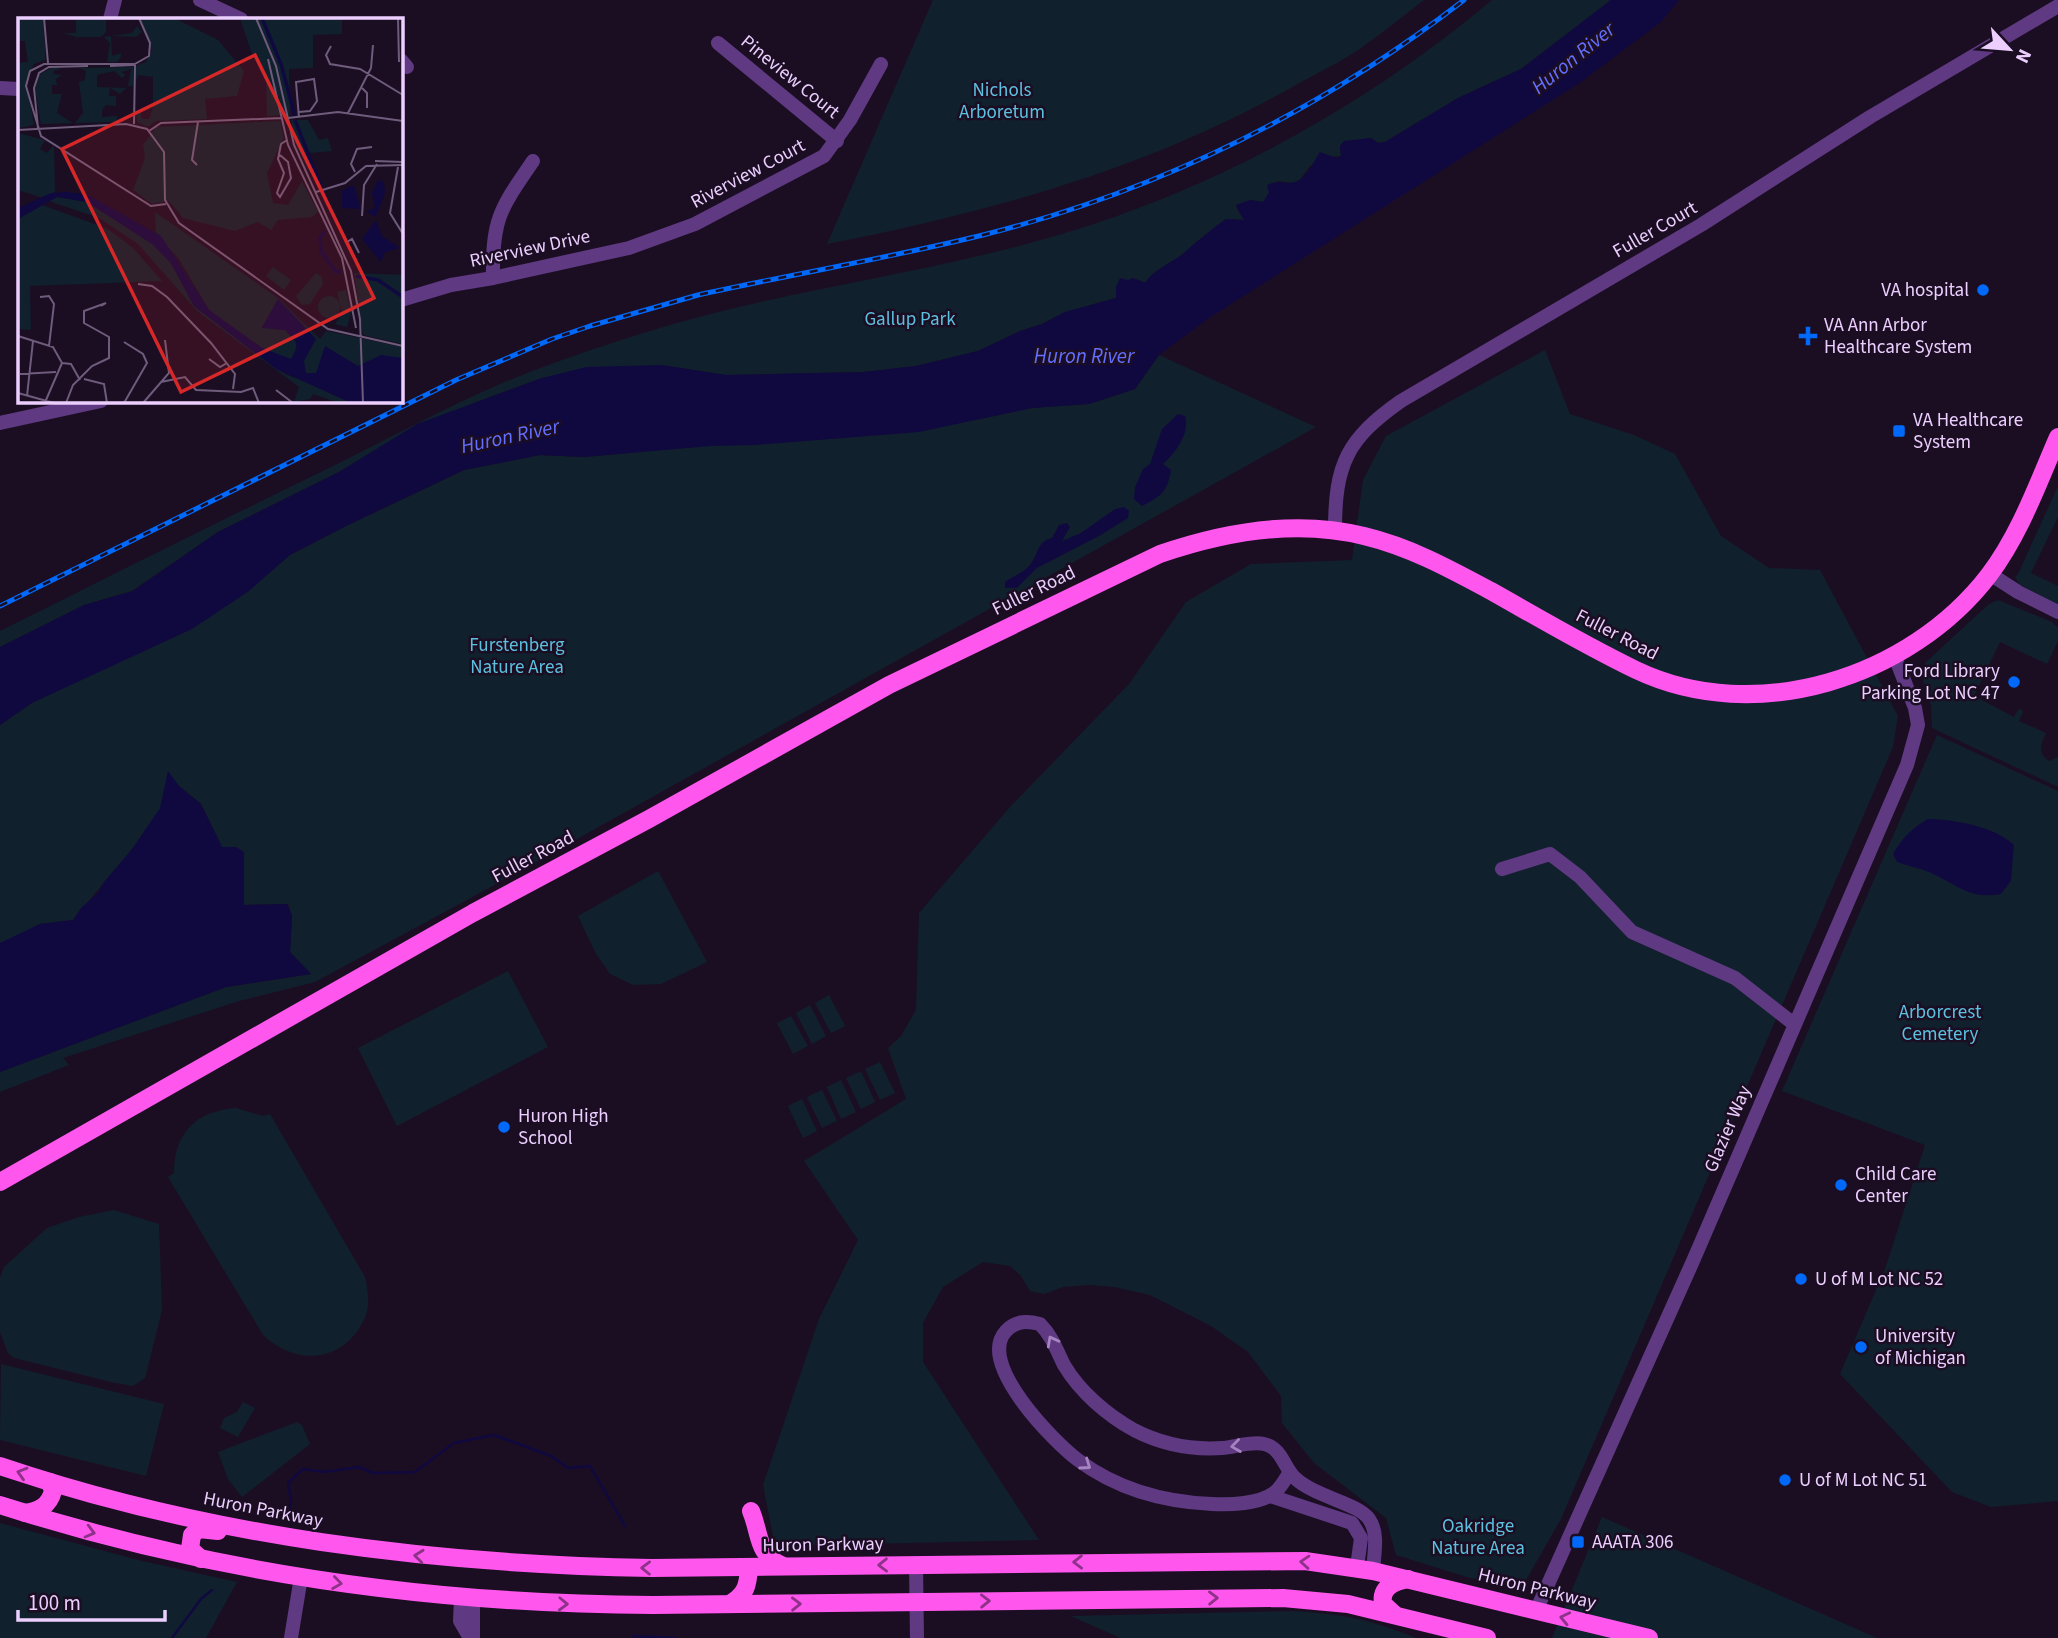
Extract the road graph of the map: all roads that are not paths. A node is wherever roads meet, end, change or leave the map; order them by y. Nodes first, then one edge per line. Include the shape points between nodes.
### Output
1 (115, 0) edge
2 (200, 0) edge
3 (2058, 6) edge
4 (110, 18) edge
5 (239, 18) edge
6 (718, 43) dead end
7 (881, 64) dead end
8 (0, 88) edge
9 (18, 89) edge
10 (837, 141) junction
11 (533, 161) dead end
12 (666, 235) joint
13 (494, 278) junction
14 (402, 300) edge
15 (92, 402) edge
16 (39, 408) edge
17 (0, 423) edge
18 (2058, 437) edge
19 (1335, 530) junction
20 (1990, 575) junction
21 (2058, 612) edge
22 (1895, 657) junction
23 (1502, 869) dead end
24 (1794, 1024) junction
25 (0, 1182) edge
26 (0, 1466) edge
27 (1290, 1472) junction
28 (50, 1482) junction
29 (1270, 1496) junction
30 (0, 1505) edge
31 (751, 1511) dead end
32 (24, 1513) junction
33 (266, 1533) junction
34 (201, 1559) junction
35 (916, 1564) junction
36 (783, 1566) junction
37 (749, 1567) junction
38 (1365, 1569) junction
39 (301, 1577) junction
40 (1408, 1579) junction
41 (467, 1598) junction
42 (917, 1602) junction
43 (730, 1604) junction
44 (1536, 1611) junction
45 (1394, 1614) junction
46 (291, 1638) edge
47 (471, 1638) edge
48 (917, 1638) edge
49 (1488, 1638) edge
50 (1649, 1638) edge

1 - 4 street
2 - 5 street
3 - 19 street, Fuller Court via 1373,421 1356,439 1341,468
6 - 10 street, Pineview Court
7 - 10 street, Riverview Court
8 - 9 street
10 - 12 street, Riverview Court via 811,164
11 - 13 street via 498,219
12 - 13 street, Riverview Drive via 629,248
13 - 14 street, Riverview Drive
15 - 16 street
16 - 17 street
18 - 20 main road, Fuller Road via 2021,522
19 - 22 main road, Fuller Road via 1400,547 1444,565 1638,671 1700,691 1782,693
19 - 25 main road, Fuller Road via 1281,529 1202,540 1160,554 888,685 473,913
20 - 21 street
20 - 22 main road, Fuller Road via 1943,623
22 - 24 street, Glazier Way via 1915,708 1915,743
23 - 24 street via 1550,854 1580,877 1632,932 1735,978
24 - 44 street, Glazier Way
28 -> 26 main road, Huron Parkway
27 - 29 street
27 -> 29 street via 1279,1454 1265,1444 1187,1447 1135,1430 1081,1388 1041,1324 1021,1322 1002,1335 1002,1364 1024,1403 1058,1443 1099,1474 1152,1496 1189,1503 1238,1503
27 - 38 street via 1309,1489 1368,1517 1375,1538
28 - 32 main road via 53,1492 47,1504
28 - 33 main road, Huron Parkway
29 - 38 street via 1352,1522 1361,1538
30 - 32 main road
31 - 36 main road via 765,1554
32 -> 34 main road
33 - 34 main road via 251,1538 199,1529 192,1535 190,1549
37 -> 33 main road, Huron Parkway via 628,1568 477,1561
34 - 39 main road
35 -> 36 main road, Huron Parkway
38 -> 35 main road, Huron Parkway via 1278,1560
35 - 42 street
36 - 37 main road, Huron Parkway
37 - 43 main road via 747,1588
38 - 40 main road, Huron Parkway
39 -> 41 main road
39 - 46 street
40 - 44 main road, Huron Parkway
40 - 45 main road via 1390,1585 1383,1594 1383,1605
41 -> 43 main road via 605,1605
41 - 47 street via 460,1621
43 -> 42 main road
42 -> 45 main road via 1283,1598
42 - 48 street
50 -> 44 main road, Huron Parkway
45 - 49 main road

